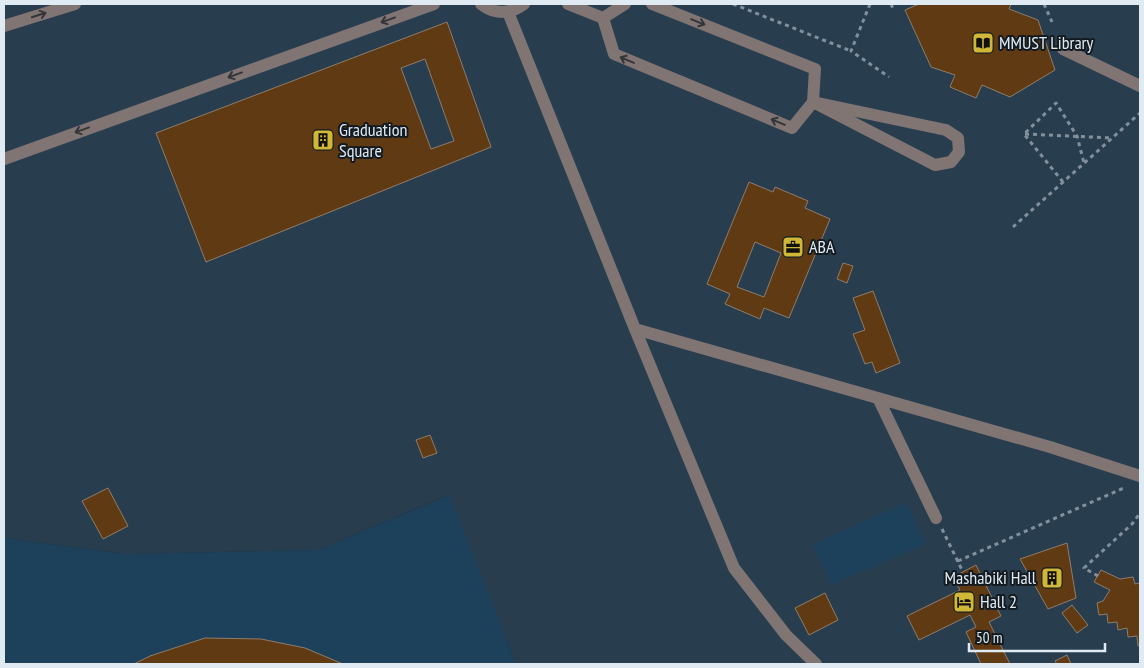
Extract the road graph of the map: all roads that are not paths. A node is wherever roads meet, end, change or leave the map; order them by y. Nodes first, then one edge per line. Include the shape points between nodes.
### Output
1 (74, 4) edge
2 (434, 4) edge
3 (481, 4) edge
4 (524, 4) edge
5 (568, 4) edge
6 (625, 4) edge
7 (652, 4) edge
8 (508, 12) junction
9 (603, 18) junction
10 (4, 26) edge
11 (1063, 49) dead end
12 (1140, 86) edge
13 (813, 102) junction
14 (4, 158) edge
15 (635, 329) junction
16 (878, 398) junction
17 (1136, 480) edge
18 (936, 518) road end
19 (816, 664) edge

10 -> 1 lane
2 -> 14 lane
3 - 8 lane via 490,10
4 - 8 lane
5 - 9 lane
6 - 9 lane
7 -> 13 lane via 815,69
8 - 15 lane
13 -> 9 lane via 792,128 614,54
11 - 12 lane
13 - 13 lane via 946,130 958,138 959,152 951,162 935,165
15 - 16 lane
15 - 19 lane via 734,568 786,635
16 - 17 lane via 1050,448
16 - 18 lane

